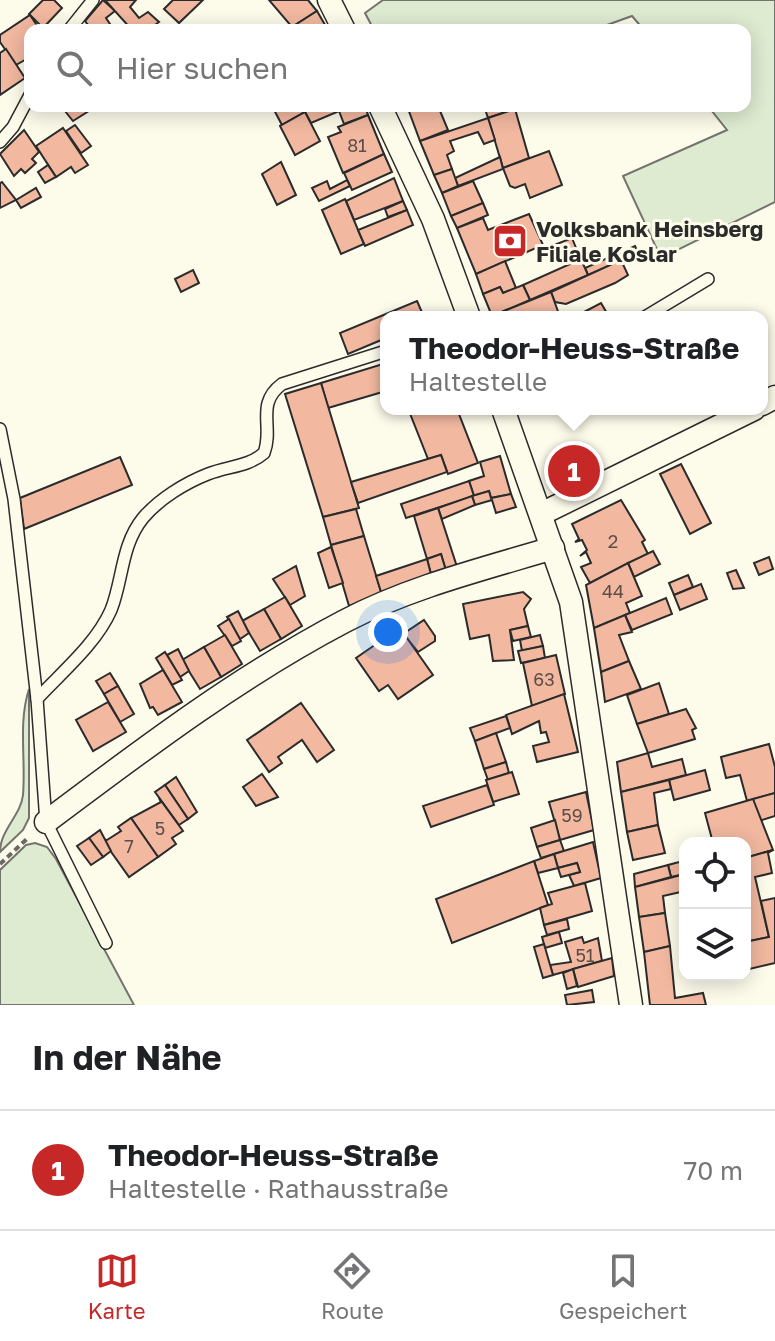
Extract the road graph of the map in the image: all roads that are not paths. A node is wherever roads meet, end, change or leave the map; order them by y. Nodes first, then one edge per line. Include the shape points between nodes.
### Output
1 (93, 0) edge
2 (329, 0) edge
3 (74, 24) edge
4 (341, 24) edge
5 (24, 106) edge
6 (383, 112) edge
7 (0, 142) edge
8 (708, 279) dead end
9 (467, 311) edge
10 (655, 311) edge
11 (380, 353) edge
12 (505, 415) edge
13 (742, 415) edge
14 (0, 429) edge
15 (541, 514) junction
16 (553, 548) junction
17 (37, 699) junction
18 (46, 822) junction
19 (106, 943) dead end
20 (631, 1005) edge

1 - 3 lane
2 - 4 street
5 - 7 lane
6 - 9 street via 433,219
8 - 10 lane
11 - 17 lane via 282,384 272,391 265,408 264,453 181,487 142,519 104,623
12 - 15 street
13 - 15 street
14 - 17 lane via 14,499
15 - 16 street
16 - 18 street via 419,588 346,621 191,714
16 - 20 street via 571,602
17 - 18 lane
18 - 19 lane

